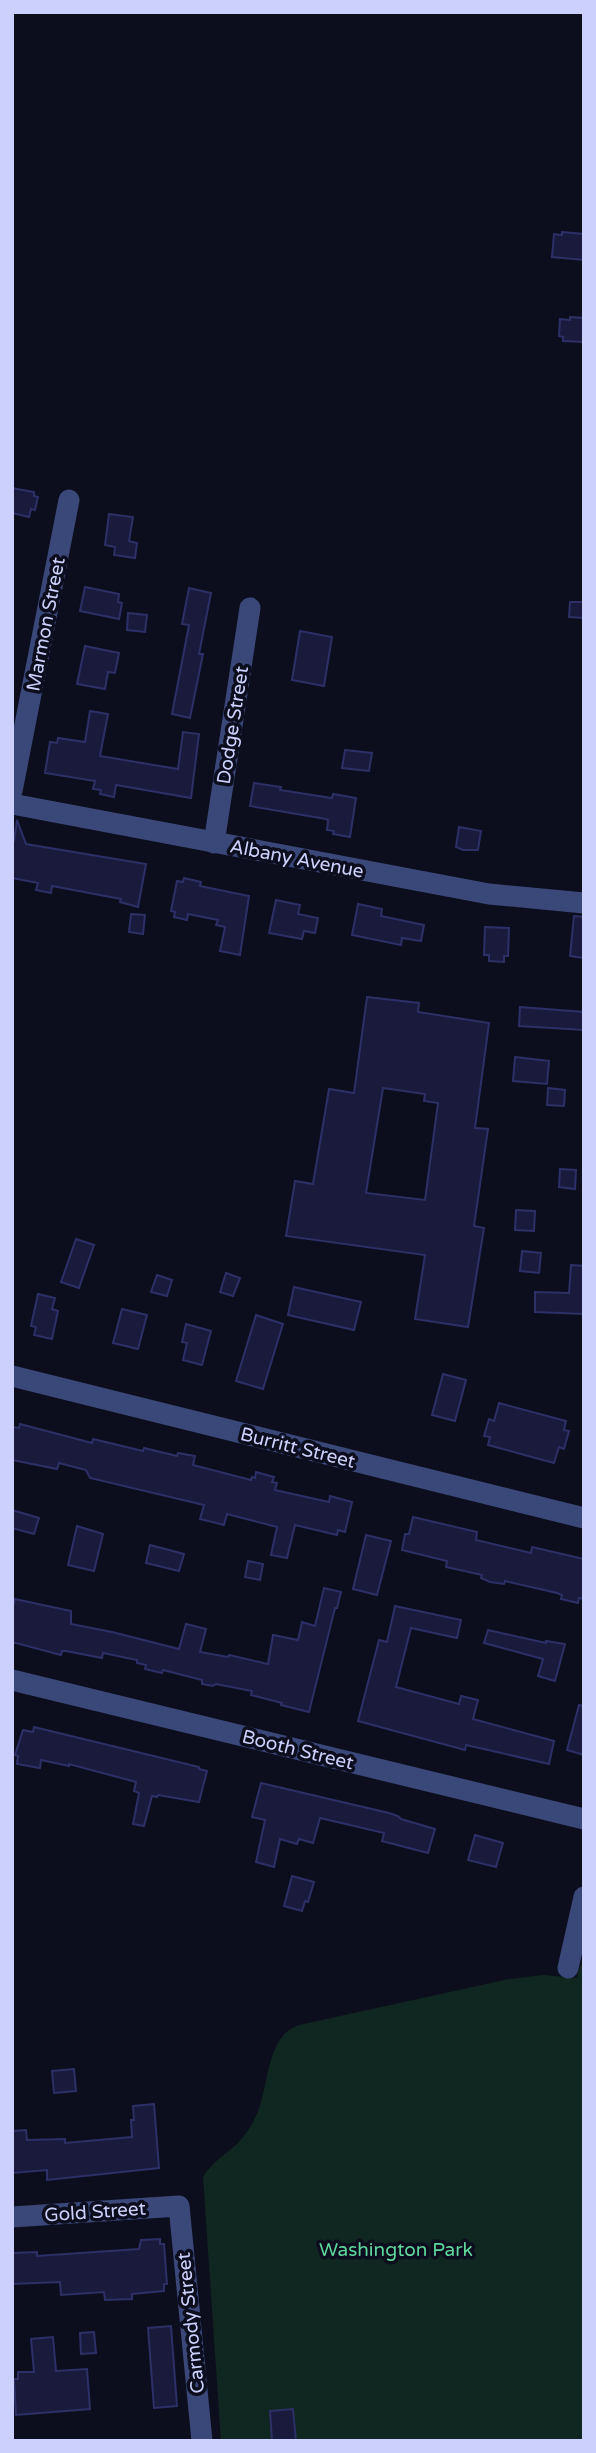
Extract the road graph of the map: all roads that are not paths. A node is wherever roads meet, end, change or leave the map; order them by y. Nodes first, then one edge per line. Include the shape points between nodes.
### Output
1 (69, 500) dead end
2 (250, 608) dead end
3 (12, 790) edge
4 (12, 804) edge
5 (214, 843) junction
6 (584, 903) edge
7 (12, 1376) edge
8 (584, 1518) edge
9 (12, 1679) edge
10 (584, 1819) edge
11 (584, 1897) edge
12 (568, 1968) dead end
13 (179, 2206) joint
14 (12, 2217) edge
15 (202, 2441) edge

1 - 3 street, Marmon Street
2 - 5 street, Dodge Street
4 - 5 street, Albany Avenue
5 - 6 street, Albany Avenue via 489,894
7 - 8 street, Burritt Street
9 - 10 street, Booth Street
11 - 12 street
13 - 14 street, Gold Street
13 - 15 street, Carmody Street

